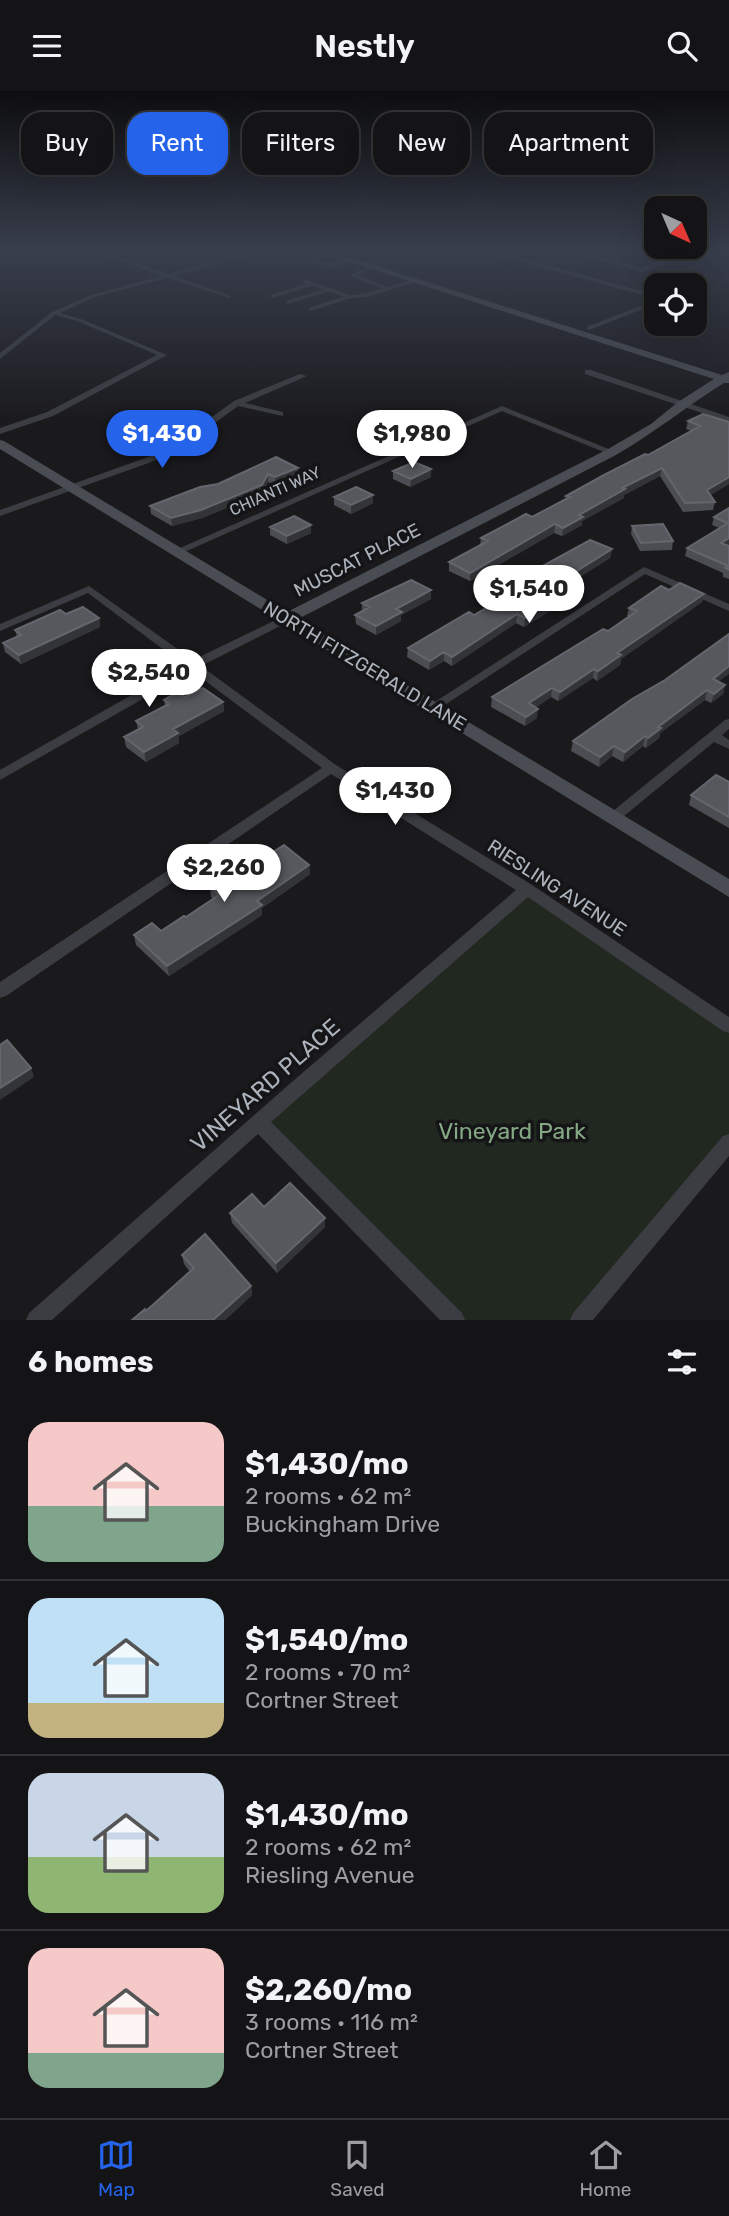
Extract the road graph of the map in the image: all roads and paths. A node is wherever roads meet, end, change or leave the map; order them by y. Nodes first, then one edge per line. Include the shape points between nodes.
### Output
1 (62, 309) edge
2 (506, 309) edge
3 (526, 309) edge
4 (634, 309) edge
5 (54, 313) junction
6 (589, 328) junction
7 (0, 358) edge
8 (588, 372) dead end
9 (303, 376) dead end
10 (727, 377) edge
11 (237, 403) junction
12 (682, 404) junction
13 (280, 414) dead end
14 (729, 420) edge
15 (0, 431) edge
16 (0, 444) edge
17 (611, 452) junction
18 (74, 488) junction
19 (0, 513) edge
20 (176, 552) junction
21 (729, 608) edge
22 (286, 619) junction
23 (0, 628) edge
24 (191, 666) junction
25 (432, 707) junction
26 (729, 723) edge
27 (715, 737) junction
28 (729, 745) edge
29 (331, 768) junction
30 (0, 776) edge
31 (613, 818) junction
32 (527, 889) junction
33 (729, 889) edge
34 (0, 991) edge
35 (729, 1026) edge
36 (259, 1122) junction
37 (729, 1142) edge
38 (36, 1320) edge
39 (455, 1320) edge
40 (580, 1320) edge

1 - 5 street
2 - 10 street
3 - 6 street
4 - 6 lane
5 - 7 street
5 - 15 street via 163,355 50,414
6 - 10 street
8 - 12 street
9 - 11 street
10 - 12 street, MUSCAT PLACE
11 - 13 street
11 - 18 street via 151,459
12 - 14 street
12 - 17 street, MUSCAT PLACE via 655,427
16 - 18 street, NORTH FITZGERALD LANE
17 - 20 street, CHIANTI WAY via 502,408
17 - 22 street, MUSCAT PLACE
18 - 19 street
18 - 20 street, NORTH FITZGERALD LANE
20 - 22 street, NORTH FITZGERALD LANE
21 - 25 street via 644,570
22 - 24 street, MUSCAT PLACE
22 - 25 street, NORTH FITZGERALD LANE
23 - 24 street, RIESLING AVENUE via 89,589
24 - 29 street, RIESLING AVENUE
24 - 30 street, MUSCAT PLACE
25 - 31 street, NORTH FITZGERALD LANE
26 - 27 street
27 - 28 street
27 - 31 street
29 - 32 street, RIESLING AVENUE
29 - 34 street
31 - 33 street, NORTH FITZGERALD LANE
32 - 35 street, RIESLING AVENUE
32 - 36 street, VINEYARD PLACE
36 - 38 street, VINEYARD PLACE
36 - 39 street
37 - 40 street

